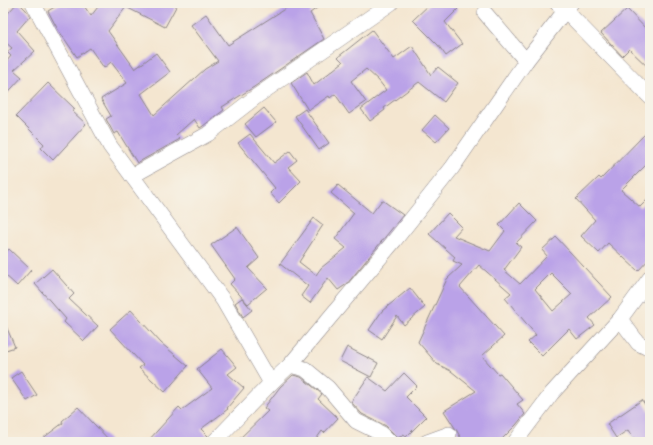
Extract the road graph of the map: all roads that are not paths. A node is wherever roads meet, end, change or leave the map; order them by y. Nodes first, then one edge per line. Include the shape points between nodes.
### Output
1 (33, 3) edge
2 (391, 3) edge
3 (564, 6) edge
4 (485, 13) dead end
5 (526, 62) junction
6 (650, 97) edge
7 (132, 176) junction
8 (650, 278) edge
9 (620, 319) junction
10 (650, 349) edge
11 (290, 365) junction
12 (271, 383) junction
13 (449, 434) dead end
14 (214, 442) edge
15 (390, 442) edge
16 (427, 442) edge
17 (515, 442) edge

1 - 7 street via 110,146
2 - 7 street via 257,96 208,134
3 - 5 street
3 - 6 street
4 - 5 street
5 - 11 street via 452,168
7 - 12 street via 223,300
8 - 9 street
9 - 10 street via 638,343
9 - 17 street via 552,393
11 - 12 street
11 - 15 street via 305,369 328,388 356,421 382,434
12 - 14 street
13 - 16 street

